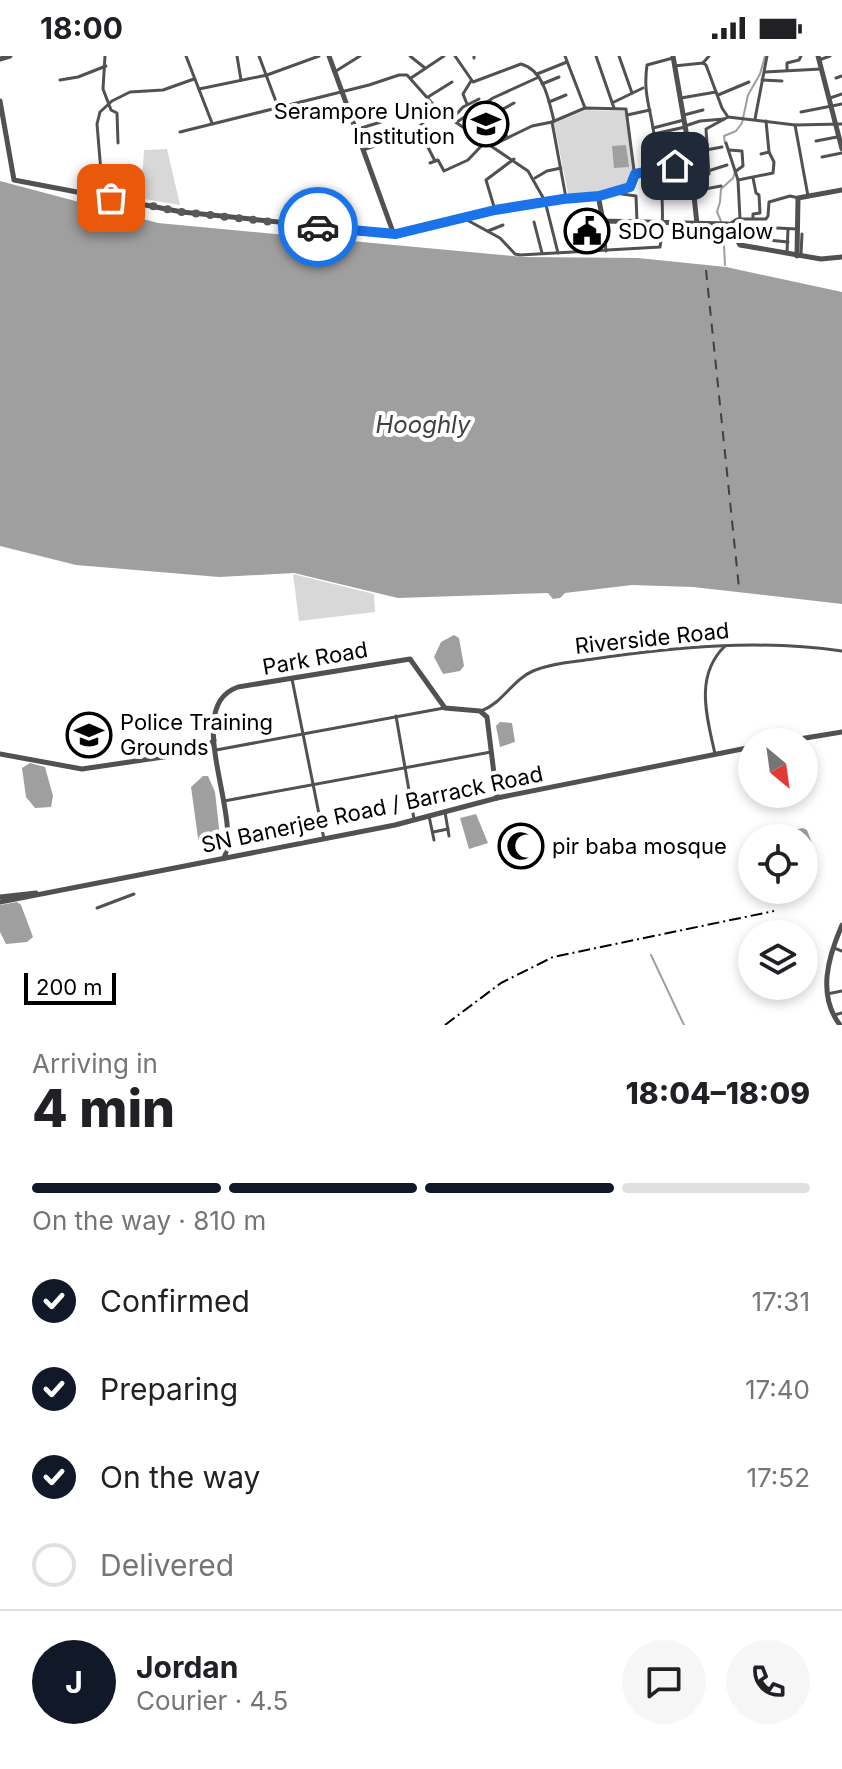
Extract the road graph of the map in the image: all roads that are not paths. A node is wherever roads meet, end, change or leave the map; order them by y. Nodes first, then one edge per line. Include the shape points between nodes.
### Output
1 (7, 56) edge
2 (105, 56) edge
3 (186, 56) edge
4 (237, 56) edge
5 (259, 56) edge
6 (319, 56) edge
7 (329, 56) edge
8 (360, 56) edge
9 (410, 56) edge
10 (444, 56) edge
11 (455, 56) edge
12 (565, 56) edge
13 (596, 56) edge
14 (619, 56) edge
15 (651, 56) edge
16 (709, 56) edge
17 (767, 56) edge
18 (801, 56) edge
19 (830, 56) edge
20 (673, 57) edge
21 (818, 58) edge
22 (0, 59) edge
23 (567, 62) junction
24 (703, 63) junction
25 (652, 64) junction
26 (106, 66) junction
27 (674, 66) junction
28 (425, 68) junction
29 (821, 69) junction
30 (335, 71) junction
31 (764, 72) junction
32 (787, 72) junction
33 (267, 75) junction
34 (538, 75) junction
35 (842, 76) edge
36 (559, 77) dead end
37 (411, 78) junction
38 (836, 78) dead end
39 (194, 79) junction
40 (60, 80) dead end
41 (762, 80) junction
42 (241, 81) junction
43 (471, 81) junction
44 (782, 81) dead end
45 (452, 82) dead end
46 (749, 82) dead end
47 (542, 84) junction
48 (645, 88) junction
49 (199, 89) junction
50 (343, 91) junction
51 (632, 93) junction
52 (717, 93) junction
53 (842, 94) edge
54 (566, 95) dead end
55 (427, 97) junction
56 (829, 98) junction
57 (479, 99) dead end
58 (680, 99) junction
59 (0, 101) edge
60 (488, 102) junction
61 (549, 102) junction
62 (614, 102) junction
63 (514, 103) dead end
64 (108, 104) junction
65 (432, 104) junction
66 (467, 104) junction
67 (842, 104) edge
68 (278, 107) junction
69 (832, 107) junction
70 (585, 108) junction
71 (614, 108) junction
72 (650, 110) junction
73 (703, 110) dead end
74 (801, 112) dead end
75 (494, 114) junction
76 (627, 115) junction
77 (726, 118) junction
78 (755, 120) junction
79 (384, 121) dead end
80 (455, 121) junction
81 (553, 121) junction
82 (766, 121) junction
83 (684, 122) junction
84 (212, 124) junction
85 (795, 125) junction
86 (840, 125) edge
87 (653, 128) junction
88 (356, 130) junction
89 (419, 131) junction
90 (180, 132) dead end
91 (654, 134) junction
92 (841, 136) edge
93 (507, 137) junction
94 (486, 141) junction
95 (816, 141) dead end
96 (118, 143) dead end
97 (726, 143) dead end
98 (492, 145) junction
99 (722, 147) dead end
100 (363, 150) junction
101 (707, 150) junction
102 (729, 150) junction
103 (842, 151) edge
104 (769, 152) junction
105 (689, 154) junction
106 (761, 154) dead end
107 (822, 157) dead end
108 (514, 159) junction
109 (691, 163) junction
110 (727, 165) dead end
111 (561, 168) junction
112 (658, 169) junction
113 (708, 171) junction
114 (736, 171) junction
115 (635, 174) junction
116 (693, 178) junction
117 (753, 178) junction
118 (533, 179) junction
119 (738, 180) junction
120 (721, 186) dead end
121 (842, 190) edge
122 (694, 191) junction
123 (614, 193) junction
124 (103, 196) junction
125 (599, 196) junction
126 (808, 196) junction
127 (566, 198) junction
128 (799, 198) junction
129 (545, 201) junction
130 (495, 210) junction
131 (464, 218) junction
132 (740, 219) junction
133 (753, 219) junction
134 (603, 221) junction
135 (534, 222) dead end
136 (637, 222) junction
137 (661, 223) junction
138 (697, 224) junction
139 (728, 224) junction
140 (503, 225) dead end
141 (756, 227) dead end
142 (788, 229) junction
143 (487, 232) junction
144 (799, 232) junction
145 (394, 233) junction
146 (768, 240) dead end
147 (788, 242) junction
148 (606, 251) junction
149 (542, 253) junction
150 (558, 253) junction
151 (787, 254) junction
152 (798, 256) junction
153 (842, 257) edge
154 (725, 646) junction
155 (842, 651) edge
156 (292, 679) junction
157 (439, 700) junction
158 (494, 706) junction
159 (445, 708) junction
160 (436, 709) junction
161 (481, 711) junction
162 (396, 716) junction
163 (488, 719) junction
164 (842, 732) edge
165 (303, 733) junction
166 (818, 736) edge
167 (214, 740) junction
168 (738, 750) edge
169 (204, 751) junction
170 (491, 752) junction
171 (216, 753) junction
172 (0, 754) edge
173 (715, 754) junction
174 (404, 767) junction
175 (313, 783) junction
176 (497, 798) junction
177 (223, 801) junction
178 (445, 812) junction
179 (429, 816) junction
180 (415, 820) junction
181 (448, 829) junction
182 (433, 832) junction
183 (449, 836) dead end
184 (324, 839) junction
185 (434, 840) dead end
186 (228, 849) junction
187 (234, 857) junction
188 (224, 859) junction
189 (37, 893) junction
190 (134, 894) dead end
191 (0, 900) edge
192 (97, 908) dead end
193 (842, 927) edge
194 (837, 945) edge
195 (842, 951) edge
196 (842, 991) edge
197 (827, 994) junction
198 (842, 1013) edge
199 (834, 1015) junction
200 (840, 1025) edge

1 - 22 street
2 - 26 street
3 - 39 street
4 - 42 street
5 - 33 street
6 - 33 street
7 - 30 street
8 - 30 street
9 - 28 street
10 - 28 street
11 - 43 street
12 - 23 street
13 - 62 street
14 - 51 street
15 - 25 street
16 - 24 street
17 - 31 street
18 - 32 street via 787,63
19 - 21 street
20 - 25 street
20 - 27 street
21 - 29 street
23 - 34 street
23 - 70 street
24 - 27 street
24 - 52 street
25 - 48 street via 646,67
26 - 40 street
26 - 64 street via 103,89
27 - 58 street
28 - 37 street
29 - 32 street
29 - 56 street
30 - 50 street
31 - 32 street
31 - 41 street
33 - 42 street
33 - 68 street
34 - 43 street via 523,63
34 - 47 street
34 - 60 street
35 - 38 street
36 - 47 street
37 - 50 street via 399,75
37 - 55 street
39 - 49 street
39 - 64 street via 163,90 135,91
41 - 44 street
41 - 78 street
42 - 49 street
43 - 66 street via 463,94
45 - 55 street
46 - 52 street
47 - 61 street
48 - 51 street
48 - 72 street
49 - 84 street
50 - 68 street
50 - 88 street
51 - 62 street
52 - 58 street
52 - 77 street
53 - 56 street
54 - 61 street
55 - 65 street
56 - 69 street
57 - 66 street
58 - 83 street
59 - 124 street via 12,178
60 - 75 street
60 - 80 street
61 - 81 street
62 - 71 street
63 - 75 street
64 - 96 street via 117,113
64 - 124 street via 97,118
65 - 80 street
65 - 89 street via 423,113
66 - 80 street
67 - 69 street
68 - 84 street
69 - 74 street
69 - 86 street
70 - 71 street
70 - 81 street
71 - 76 street via 626,109
72 - 76 street
72 - 87 street
73 - 83 street
75 - 93 street
76 - 115 street
77 - 78 street
77 - 83 street
77 - 101 street via 706,129
78 - 82 street
79 - 88 street
80 - 94 street
81 - 93 street
81 - 111 street
82 - 85 street
82 - 104 street
83 - 87 street
83 - 91 street
83 - 105 street
84 - 90 street
85 - 86 street
85 - 126 street
86 - 92 street
87 - 91 street
88 - 100 street
89 - 94 street via 433,162 438,160 444,171 468,160
89 - 100 street
91 - 112 street
92 - 95 street
92 - 103 street
93 - 98 street
94 - 98 street
97 - 102 street
98 - 108 street
99 - 101 street
100 - 145 street
101 - 105 street
101 - 113 street
102 - 114 street
102 - 114 street via 742,151 743,166
103 - 107 street
104 - 106 street
104 - 117 street via 773,173
105 - 109 street
108 - 118 street
108 - 130 street via 486,180
109 - 112 street
109 - 116 street
110 - 113 street
111 - 118 street
111 - 127 street
112 - 115 street
112 - 137 street
113 - 116 street
114 - 119 street
115 - 123 street via 630,187
116 - 122 street
117 - 119 street
117 - 133 street via 760,213
118 - 129 street
119 - 132 street
120 - 122 street
121 - 126 street
122 - 138 street
123 - 125 street
123 - 136 street via 636,196
124 - 145 street via 182,212
125 - 127 street
125 - 134 street
126 - 128 street
127 - 129 street
128 - 133 street via 770,201 768,218
128 - 144 street
129 - 130 street
129 - 150 street
130 - 131 street
131 - 143 street
131 - 145 street
132 - 133 street
132 - 139 street
134 - 136 street
134 - 148 street
135 - 149 street
136 - 137 street
137 - 138 street
137 - 148 street via 660,246
138 - 139 street
139 - 151 street via 739,245
140 - 143 street
141 - 142 street
142 - 144 street
142 - 147 street
143 - 149 street via 517,255
144 - 152 street
146 - 147 street
147 - 151 street
148 - 150 street
149 - 150 street
151 - 152 street
152 - 153 street
154 - 155 street, Riverside Road
154 - 158 street, Riverside Road via 542,668 522,678
154 - 173 street via 705,684
156 - 157 street, Park Road via 410,659
156 - 165 street
156 - 167 street, Park Road via 226,692 216,707
157 - 159 street, Park Road
157 - 160 street
158 - 161 street, Riverside Road
158 - 163 street
159 - 160 street
159 - 161 street
160 - 162 street
161 - 163 street
162 - 165 street
162 - 174 street
163 - 170 street
164 - 166 street
165 - 171 street
165 - 175 street
167 - 169 street
167 - 171 street, Park Road
168 - 173 street, SN Banerjee Road / Barrack Road
169 - 171 street
169 - 172 street via 82,769
170 - 174 street
170 - 176 street
171 - 177 street, Park Road
173 - 176 street, SN Banerjee Road / Barrack Road
174 - 175 street
174 - 180 street
175 - 177 street
175 - 184 street
176 - 178 street, SN Banerjee Road / Barrack Road
177 - 186 street, Park Road
178 - 179 street, SN Banerjee Road / Barrack Road
178 - 181 street
179 - 180 street, SN Banerjee Road / Barrack Road
179 - 182 street
180 - 184 street, SN Banerjee Road / Barrack Road
181 - 182 street
181 - 183 street
182 - 185 street
184 - 187 street, SN Banerjee Road / Barrack Road
186 - 187 street
186 - 188 street, Park Road
187 - 188 street, SN Banerjee Road / Barrack Road
188 - 189 street, SN Banerjee Road / Barrack Road
189 - 191 street
189 - 191 street, SN Banerjee Road / Barrack Road
190 - 192 street
193 - 194 street
194 - 195 street
194 - 197 street
196 - 197 street
197 - 199 street
198 - 199 street
199 - 200 street

